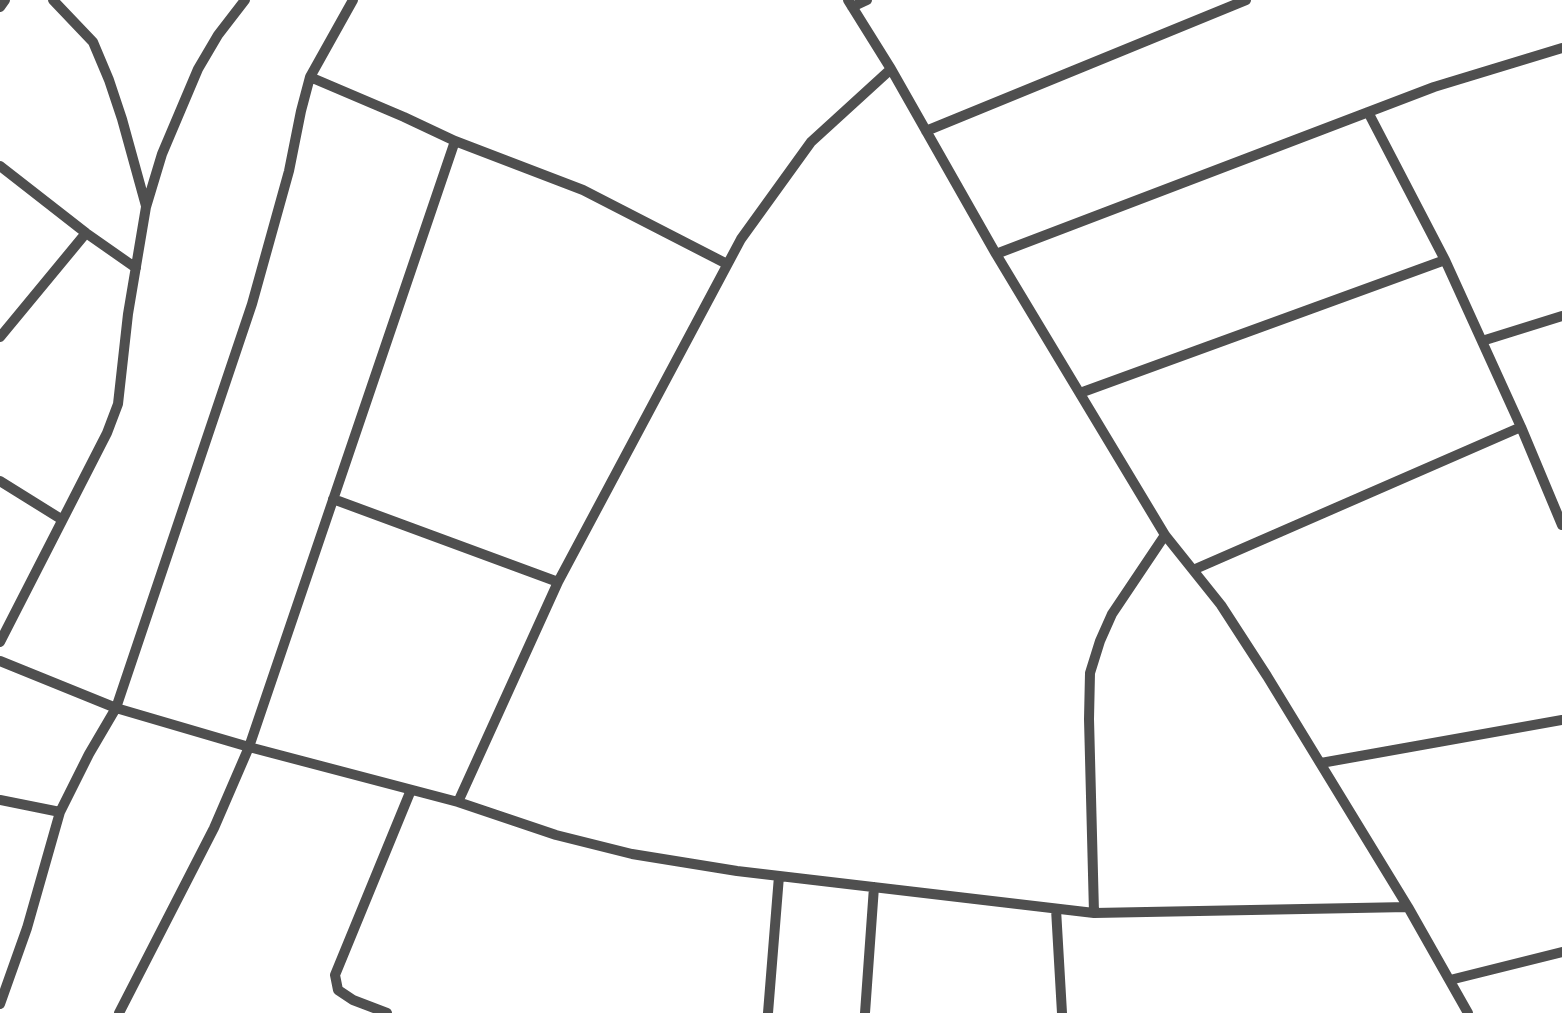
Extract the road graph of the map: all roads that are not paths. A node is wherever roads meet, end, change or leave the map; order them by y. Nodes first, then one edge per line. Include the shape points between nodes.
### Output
1 (5, 0) edge
2 (53, 0) edge
3 (245, 0) edge
4 (353, 0) edge
5 (867, 0) edge
6 (1246, 0) edge
7 (850, 3) edge
8 (0, 6) edge
9 (1562, 48) edge
10 (892, 69) junction
11 (310, 77) junction
12 (1368, 112) junction
13 (926, 131) junction
14 (455, 141) junction
15 (0, 166) edge
16 (146, 207) junction
17 (86, 232) junction
18 (996, 254) junction
19 (1445, 260) junction
20 (727, 264) junction
21 (136, 268) junction
22 (1562, 316) edge
23 (0, 337) edge
24 (1482, 341) junction
25 (1080, 393) junction
26 (1521, 427) junction
27 (0, 481) edge
28 (334, 499) junction
29 (1559, 507) edge
30 (61, 519) junction
31 (1562, 525) edge
32 (1165, 535) junction
33 (1193, 570) junction
34 (558, 582) junction
35 (0, 642) edge
36 (0, 661) edge
37 (116, 708) junction
38 (1562, 720) edge
39 (249, 747) junction
40 (1321, 763) junction
41 (411, 790) junction
42 (0, 800) edge
43 (458, 802) junction
44 (60, 812) junction
45 (779, 876) junction
46 (874, 887) junction
47 (1408, 907) junction
48 (1056, 909) junction
49 (1094, 913) junction
50 (1562, 952) edge
51 (1450, 980) junction
52 (0, 1004) edge
53 (118, 1013) edge
54 (387, 1013) edge
55 (768, 1013) edge
56 (865, 1013) edge
57 (1062, 1013) edge
58 (1468, 1013) edge

1 - 8 street
2 - 16 street via 93,42 122,119
3 - 16 street via 218,35 198,69 162,154
4 - 11 street
5 - 7 street
6 - 13 street
7 - 10 street
9 - 12 street via 1434,87
10 - 13 street
10 - 20 street via 811,142 741,239
11 - 14 street
11 - 37 street via 289,171 252,304
12 - 18 street
12 - 19 street
13 - 18 street
14 - 20 street via 583,190
14 - 28 street
15 - 17 street
16 - 21 street
17 - 21 street
17 - 23 street
18 - 25 street
19 - 24 street
19 - 25 street
20 - 34 street
21 - 30 street via 118,404 107,433
22 - 24 street
24 - 26 street
25 - 32 street
26 - 29 street
26 - 33 street
27 - 30 street
28 - 34 street
28 - 39 street
29 - 31 street
30 - 35 street
32 - 33 street
32 - 49 street via 1112,614 1090,674
33 - 40 street via 1221,605
34 - 43 street
36 - 37 street
37 - 39 street
37 - 44 street
38 - 40 street
39 - 41 street
39 - 53 street via 214,828
40 - 47 street
41 - 43 street
41 - 54 street via 335,975 338,990 353,1000
42 - 44 street
43 - 45 street via 556,835 632,854
44 - 52 street via 28,928
45 - 46 street
45 - 55 street
46 - 48 street
46 - 56 street
47 - 49 street
47 - 51 street
48 - 49 street
48 - 57 street
50 - 51 street
51 - 58 street

